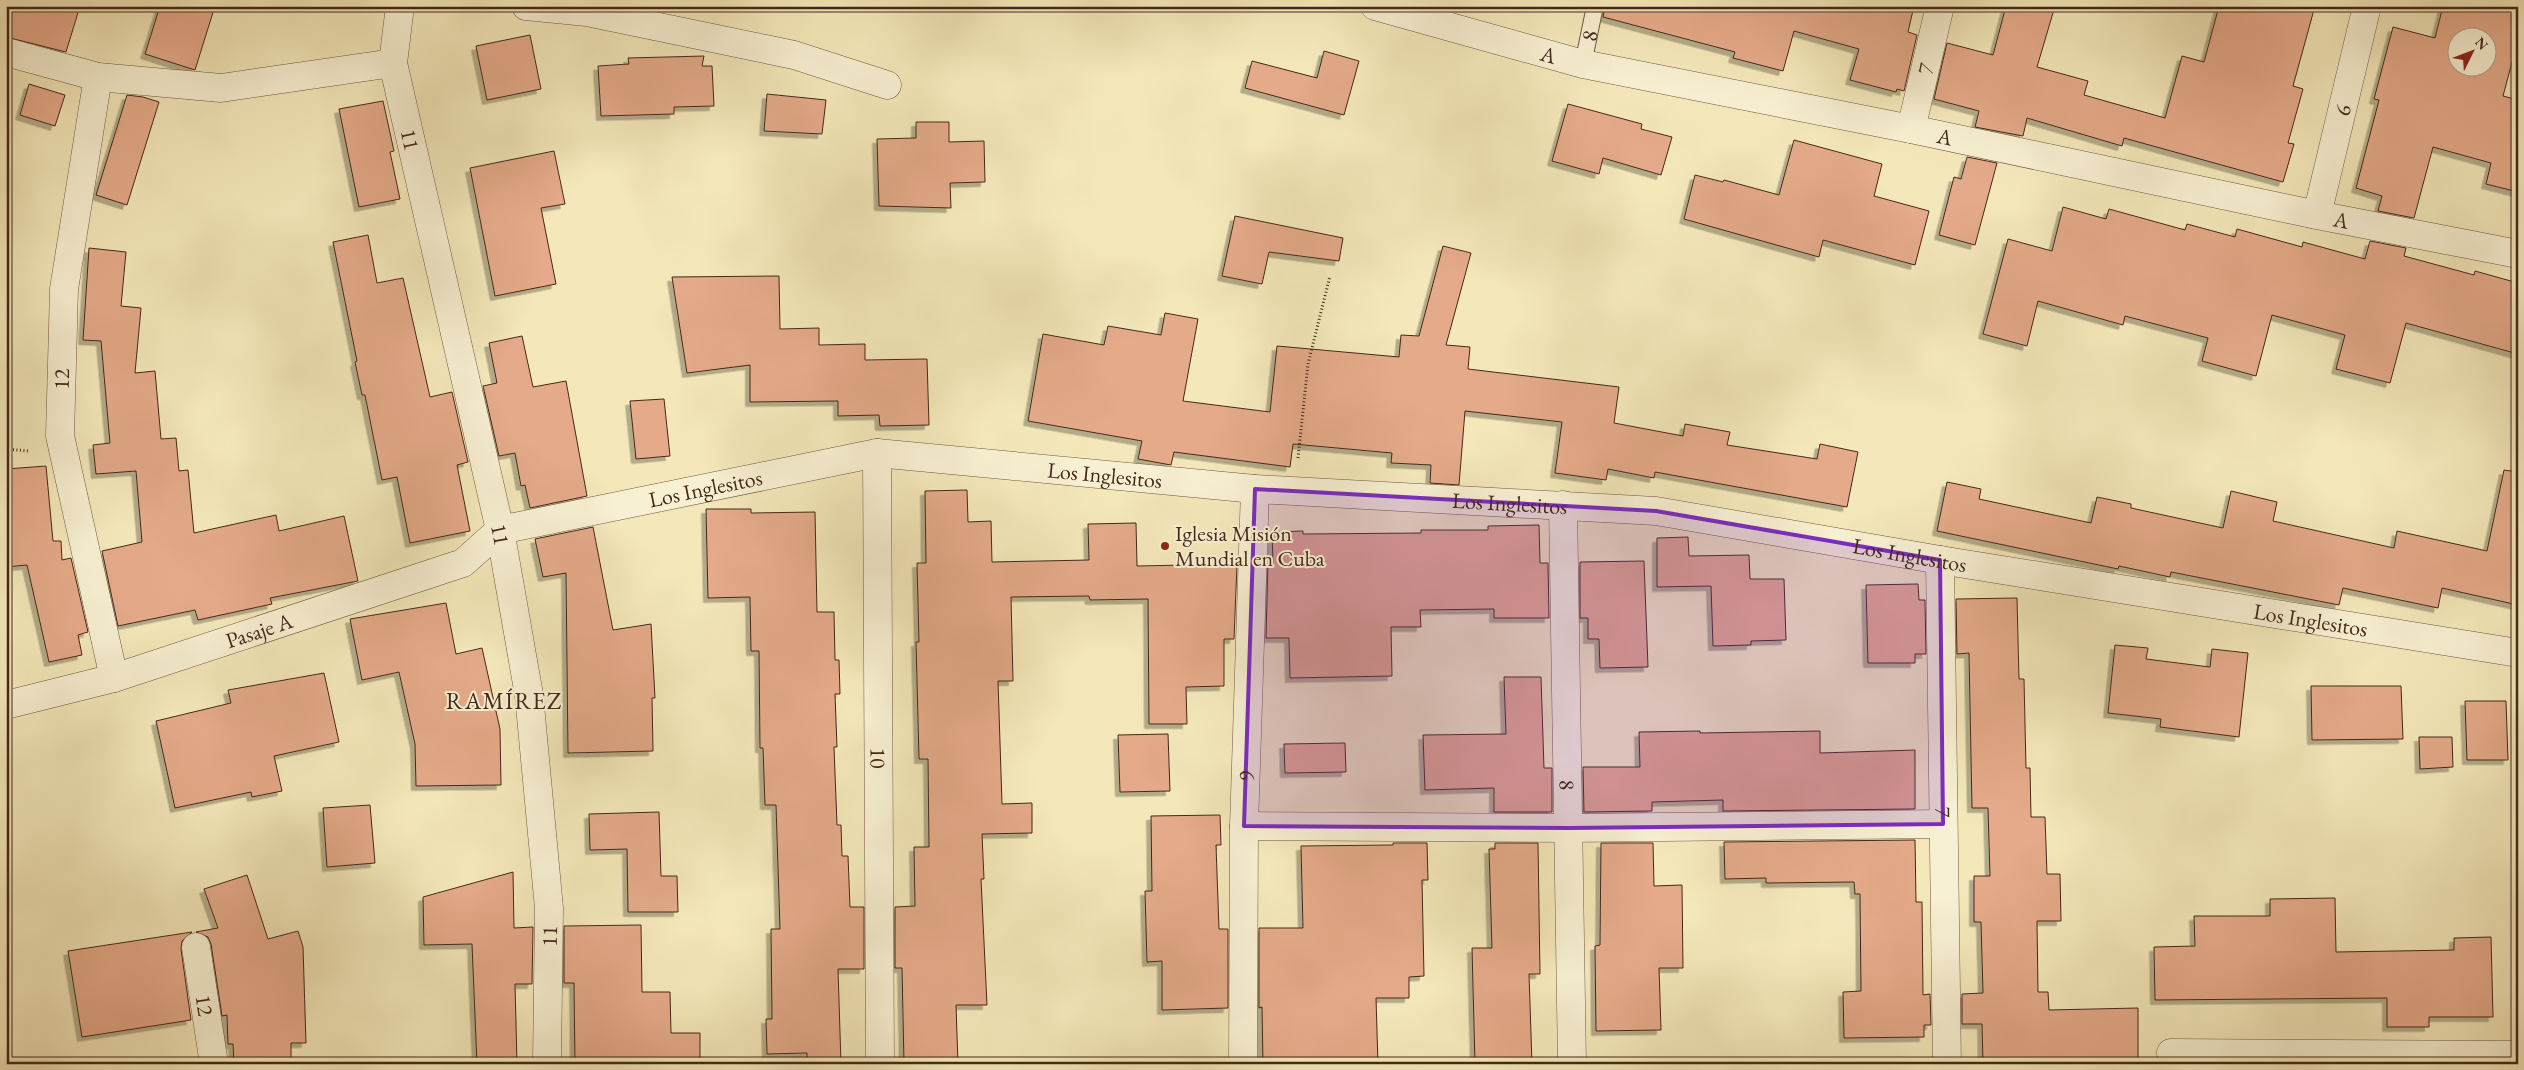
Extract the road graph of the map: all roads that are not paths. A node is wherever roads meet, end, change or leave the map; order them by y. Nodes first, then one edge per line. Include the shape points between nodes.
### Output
1 (526, 6) edge
2 (1374, 6) edge
3 (1595, 6) edge
4 (1940, 6) edge
5 (2368, 6) edge
6 (399, 10) edge
7 (6, 52) edge
8 (393, 63) junction
9 (1583, 64) junction
10 (98, 77) junction
11 (887, 85) dead end
12 (1911, 129) junction
13 (2317, 215) junction
14 (2518, 254) edge
15 (876, 453) junction
16 (1255, 489) junction
17 (1564, 505) junction
18 (500, 530) junction
19 (1940, 560) junction
20 (2518, 653) edge
21 (114, 678) junction
22 (6, 705) edge
23 (1943, 824) junction
24 (1244, 826) junction
25 (1569, 828) junction
26 (196, 947) dead end
27 (2171, 1053) dead end
28 (2518, 1054) edge
29 (214, 1064) edge
30 (546, 1064) edge
31 (880, 1064) edge
32 (1243, 1064) edge
33 (1572, 1064) edge
34 (1947, 1064) edge

1 - 11 street via 587,12 794,55
2 - 9 street, A
3 - 9 lane, 8
4 - 12 street, 7
5 - 13 street, 6
6 - 8 street, 11
7 - 10 street
8 - 10 street via 221,88
8 - 18 street, 11
9 - 12 street, A
10 - 21 street, 12 via 64,288 60,436
12 - 13 street, A
13 - 14 street, A
15 - 16 street, Los Inglesitos
15 - 18 street, Los Inglesitos
15 - 31 street, 10
16 - 17 street, Los Inglesitos
16 - 24 street, 9
17 - 19 street, Los Inglesitos via 1656,511
17 - 25 street, 8
18 - 21 street, Pasaje A via 463,563
18 - 30 street, 11 via 529,695 549,908
19 - 20 street, Los Inglesitos
19 - 23 street, 7
21 - 22 street, Pasaje A
23 - 25 street
23 - 34 street, 7
24 - 25 street
24 - 32 street, 9
25 - 33 street, 8
26 - 29 street, 12
27 - 28 street

